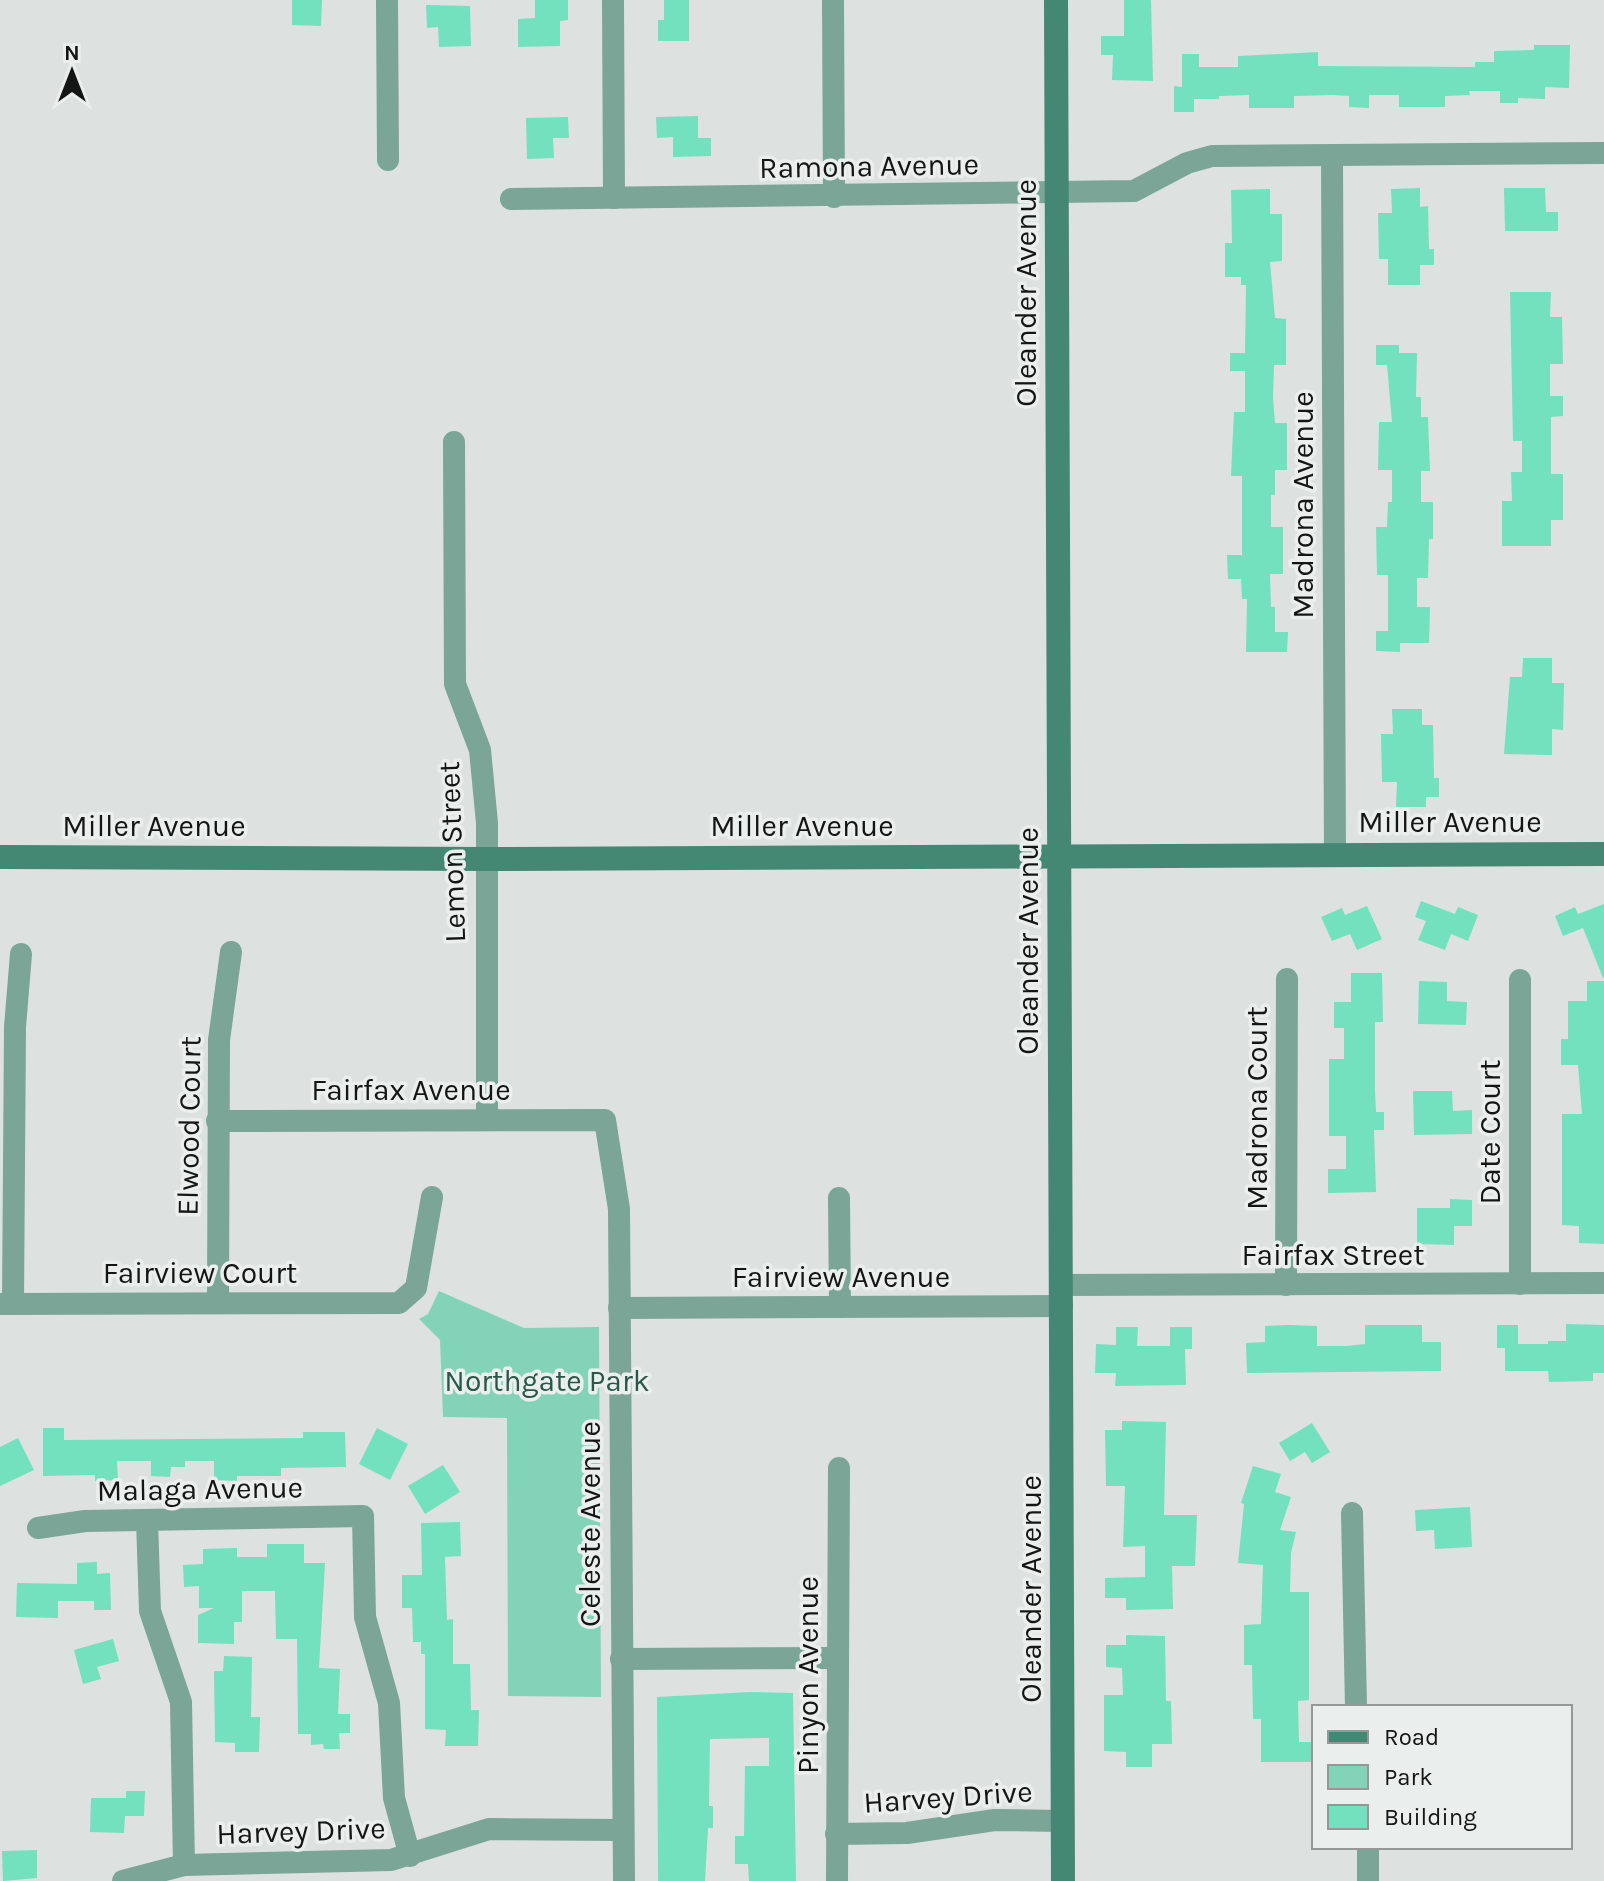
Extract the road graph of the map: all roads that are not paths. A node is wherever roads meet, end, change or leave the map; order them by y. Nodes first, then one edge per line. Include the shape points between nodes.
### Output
1 (387, 0) edge
2 (613, 0) edge
3 (833, 0) edge
4 (1056, 0) edge
5 (1604, 153) edge
6 (1332, 155) junction
7 (388, 160) dead end
8 (1058, 194) junction
9 (834, 197) junction
10 (614, 198) junction
11 (511, 199) dead end
12 (454, 442) dead end
13 (1604, 854) edge
14 (1335, 855) junction
15 (0, 857) edge
16 (1060, 857) junction
17 (486, 859) junction
18 (231, 952) dead end
19 (21, 954) dead end
20 (1287, 979) dead end
21 (1520, 980) dead end
22 (487, 1119) junction
23 (605, 1120) joint
24 (217, 1121) junction
25 (432, 1197) dead end
26 (839, 1198) dead end
27 (1604, 1283) edge
28 (1520, 1284) junction
29 (1286, 1285) junction
30 (1062, 1295) junction
31 (218, 1302) junction
32 (6, 1304) edge
33 (840, 1307) junction
34 (619, 1308) junction
35 (839, 1468) dead end
36 (1352, 1513) dead end
37 (147, 1520) junction
38 (38, 1528) dead end
39 (838, 1658) junction
40 (621, 1659) junction
41 (1356, 1705) edge
42 (1063, 1821) junction
43 (623, 1830) junction
44 (836, 1834) junction
45 (1368, 1849) edge
46 (410, 1856) junction
47 (184, 1865) junction
48 (123, 1881) edge
49 (624, 1881) edge
50 (837, 1881) edge
51 (1063, 1881) edge
52 (1368, 1881) edge

1 - 7 street
2 - 10 street
3 - 9 street
4 - 8 street, Oleander Avenue
5 - 6 street, Ramona Avenue
6 - 8 street, Ramona Avenue via 1212,156 1134,191
6 - 14 street, Madrona Avenue
8 - 9 street, Ramona Avenue
8 - 16 street, Oleander Avenue
9 - 10 street, Ramona Avenue
10 - 11 street, Ramona Avenue
12 - 17 street, Lemon Street via 455,684 480,750
13 - 14 street, Miller Avenue
14 - 16 street, Miller Avenue
15 - 17 street, Miller Avenue
16 - 17 street, Miller Avenue
16 - 30 street, Oleander Avenue
17 - 22 street, Lemon Street
18 - 24 street, Elwood Court via 219,1040
19 - 32 street
20 - 29 street, Madrona Court
21 - 28 street, Date Court
22 - 23 street, Fairfax Avenue
22 - 24 street, Fairfax Avenue
23 - 34 street, Celeste Avenue via 619,1209
24 - 31 street, Elwood Court
25 - 31 street, Fairview Court via 416,1288 399,1303
26 - 33 street
27 - 28 street, Fairfax Street
28 - 29 street, Fairfax Street
29 - 30 street, Fairfax Street
30 - 33 street, Fairview Avenue
30 - 42 street, Oleander Avenue
31 - 32 street, Fairview Court
33 - 34 street, Fairview Avenue
34 - 40 street, Celeste Avenue
35 - 39 street, Pinyon Avenue
36 - 41 street
37 - 38 street, Malaga Avenue
37 - 46 street, Malaga Avenue via 363,1516 365,1617 389,1703 394,1798
37 - 47 street via 150,1611 181,1702
39 - 40 street
39 - 44 street, Pinyon Avenue
40 - 43 street, Celeste Avenue
42 - 44 street, Harvey Drive via 995,1820 907,1833
42 - 51 street, Oleander Avenue
43 - 46 street, Harvey Drive via 489,1829
43 - 49 street, Celeste Avenue
44 - 50 street, Pinyon Avenue
45 - 52 street
46 - 47 street, Harvey Drive via 371,1862
47 - 48 street, Harvey Drive

